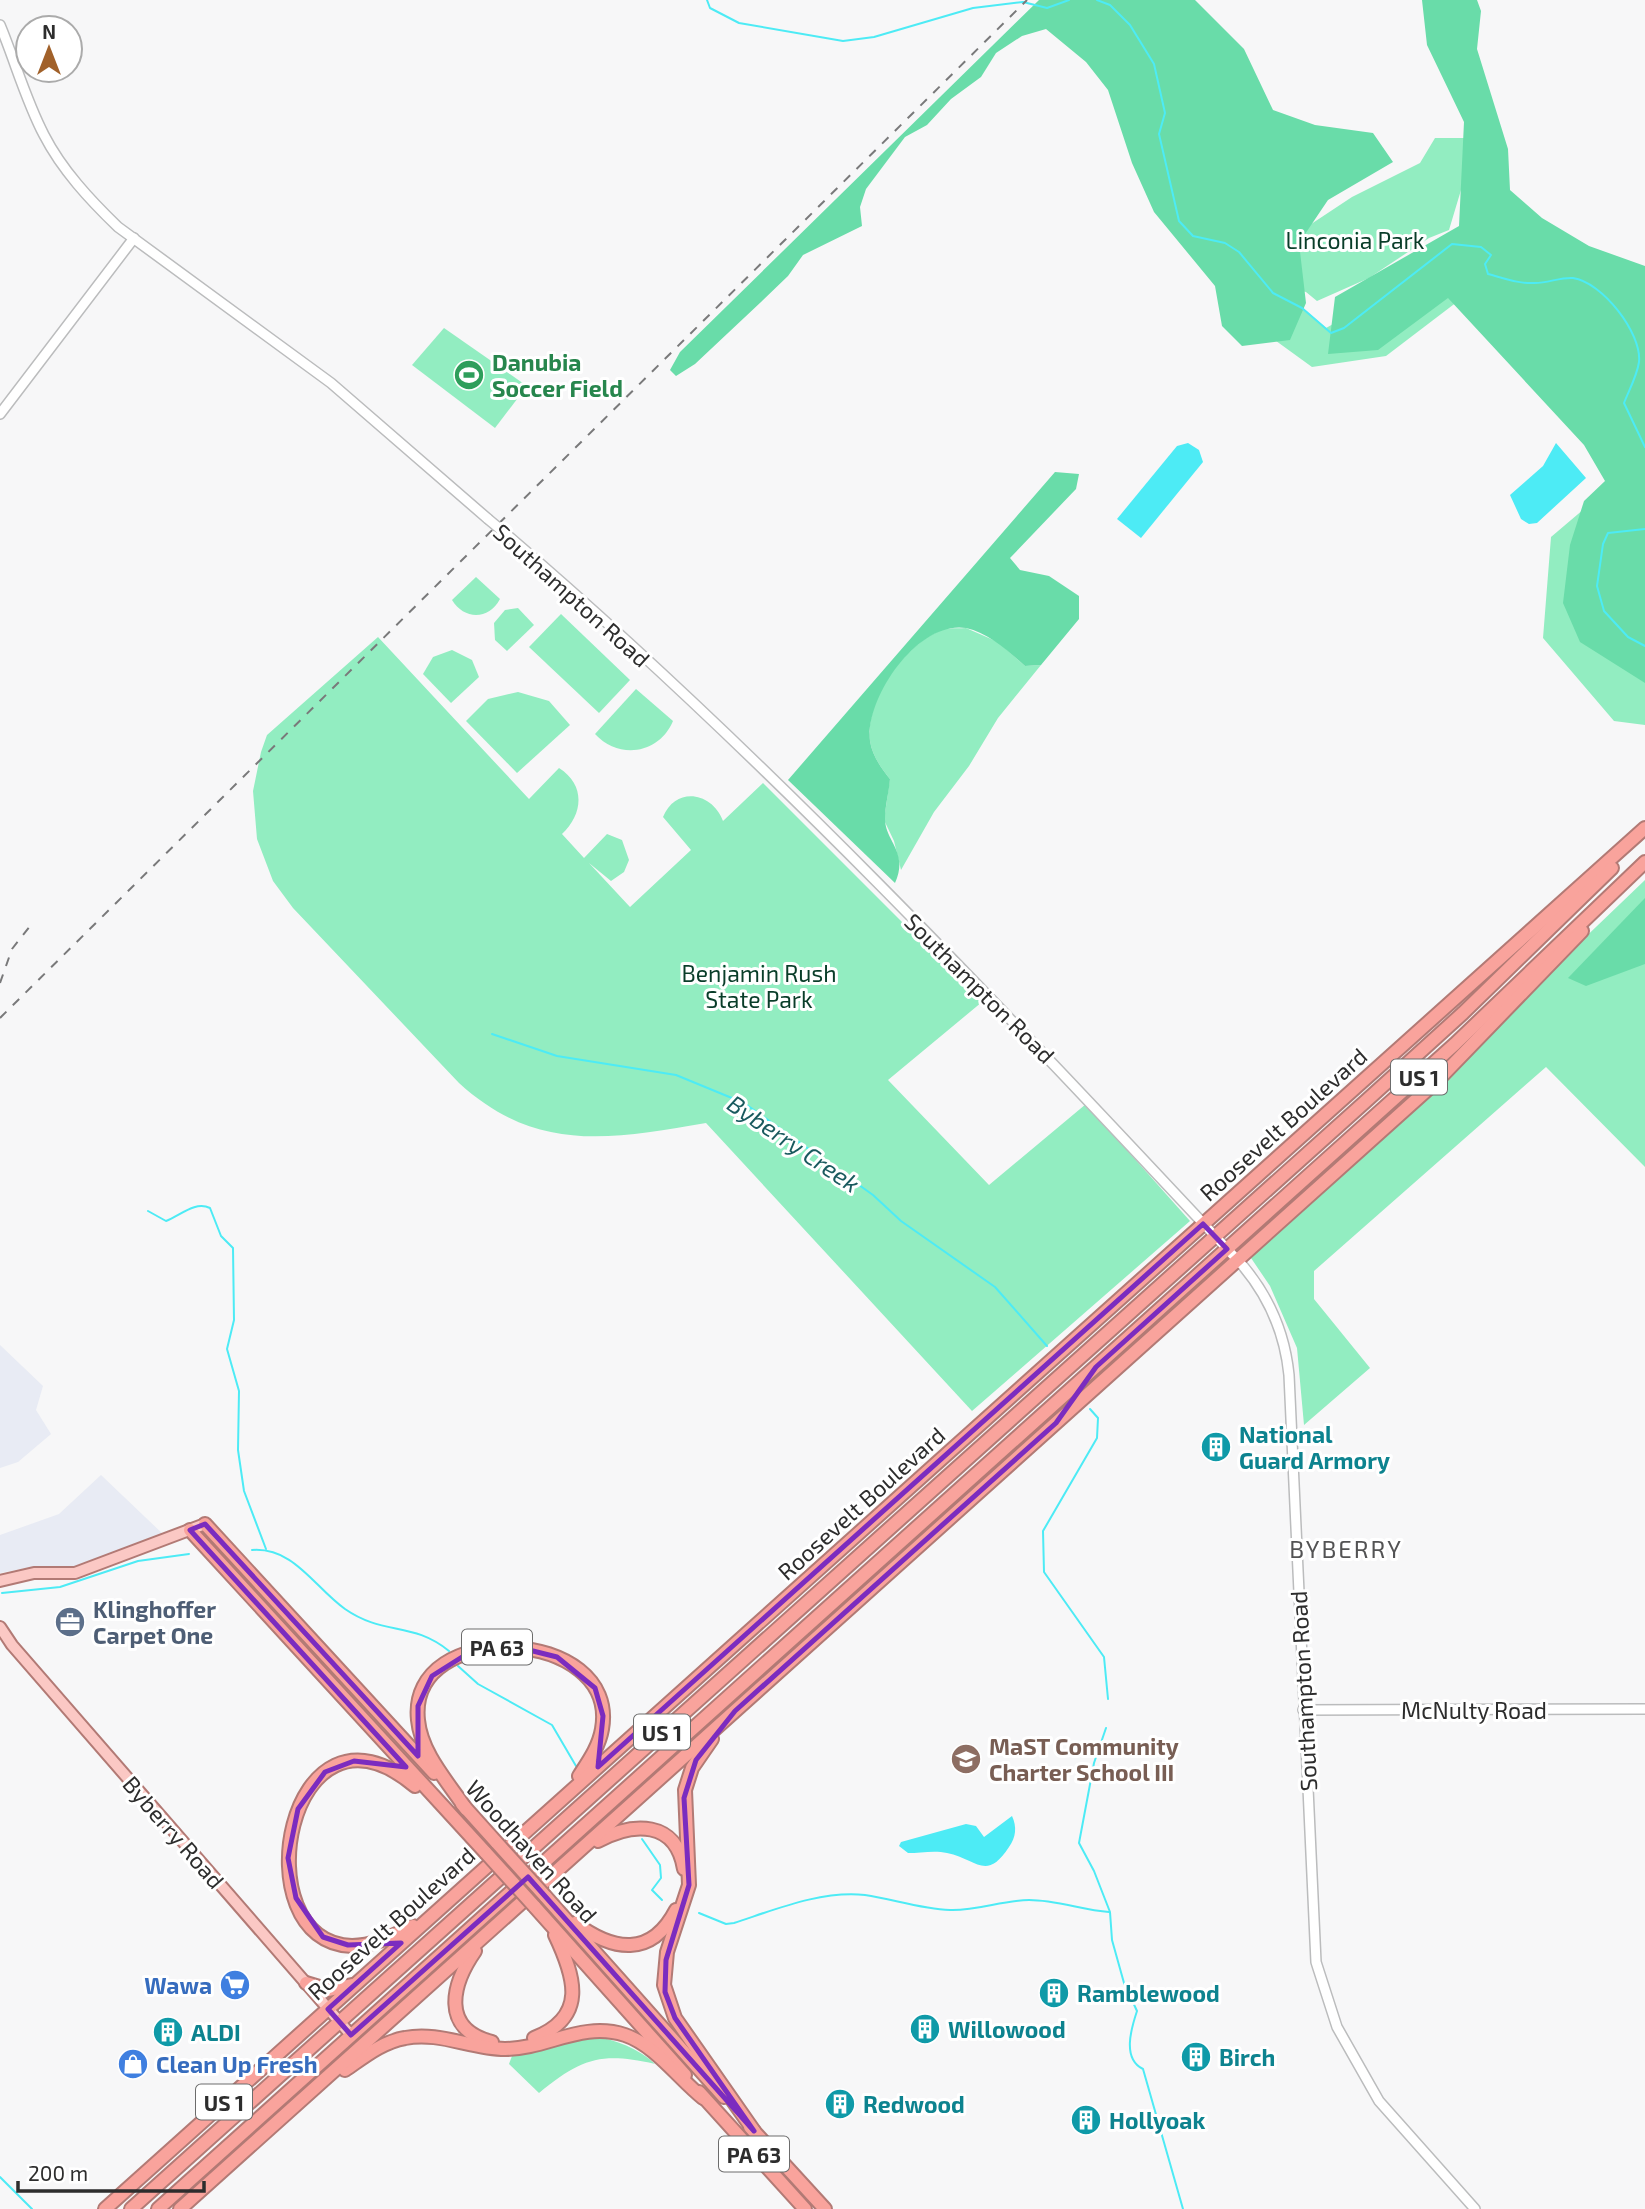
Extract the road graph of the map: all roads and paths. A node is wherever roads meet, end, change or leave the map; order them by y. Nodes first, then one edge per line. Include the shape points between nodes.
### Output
1 (0, 25) edge
2 (134, 238) junction
3 (0, 414) edge
4 (1645, 828) edge
5 (1645, 834) edge
6 (1645, 862) edge
7 (1606, 901) junction
8 (1203, 1224) junction
9 (1215, 1236) junction
10 (1227, 1249) junction
11 (1237, 1260) junction
12 (1084, 1354) junction
13 (1096, 1367) junction
14 (1012, 1395) junction
15 (1056, 1423) junction
16 (205, 1524) joint
17 (190, 1530) junction
18 (0, 1581) edge
19 (0, 1627) edge
20 (1645, 1709) edge
21 (1303, 1710) junction
22 (735, 1711) junction
23 (662, 1776) junction
24 (570, 1789) junction
25 (439, 1803) junction
26 (604, 1808) junction
27 (466, 1809) junction
28 (582, 1850) junction
29 (558, 1911) junction
30 (423, 1921) junction
31 (548, 1922) junction
32 (485, 1937) junction
33 (306, 1983) junction
34 (356, 1984) junction
35 (328, 2009) junction
36 (340, 2022) junction
37 (351, 2035) junction
38 (306, 2095) junction
39 (703, 2098) junction
40 (754, 2131) junction
41 (120, 2196) junction
42 (105, 2209) edge
43 (132, 2209) edge
44 (158, 2209) edge
45 (180, 2209) edge
46 (805, 2209) edge
47 (825, 2209) edge
48 (1475, 2209) edge

1 - 2 street, Southampton Road via 44,135 82,190
2 - 3 street
2 - 8 street, Southampton Road, bridge via 331,383 568,588 775,783 1024,1031
4 - 8 highway, Roosevelt Boulevard / US 1
5 - 9 highway, Roosevelt Boulevard / US 1 via 1463,1013
6 - 7 highway, US 1
7 - 10 highway, US 1
7 - 11 highway, US 1 via 1557,960 1461,1057
8 - 9 street, Southampton Road
8 - 14 highway, Roosevelt Boulevard / US 1
9 - 10 street, Southampton Road
9 - 12 highway, Roosevelt Boulevard / US 1
10 - 11 street, Southampton Road
10 - 13 highway, US 1
11 - 15 highway, US 1
11 - 21 street, Southampton Road via 1267,1302 1288,1365
12 - 14 highway
12 - 36 highway, Roosevelt Boulevard / US 1
13 - 15 highway
13 - 26 highway, US 1
14 - 24 highway, Roosevelt Boulevard / US 1
15 - 22 highway, US 1
16 - 17 main road
16 - 27 highway, Woodhaven Road
17 - 18 main road via 75,1573 34,1573
17 - 25 highway, Woodhaven Road
19 - 33 main road, Byberry Road
20 - 21 street, McNulty Road
21 - 48 street, Southampton Road via 1316,1962 1337,2027 1379,2101
22 - 23 highway, US 1
22 - 40 highway via 701,1754 687,1783 689,1885 667,1952 664,1985 675,2018
23 - 26 highway
23 - 28 highway, US 1
24 - 27 highway, PA 63 via 595,1750 602,1729 602,1704 595,1688 573,1667 540,1650 487,1648 436,1671 418,1706 426,1749
24 - 30 highway, Roosevelt Boulevard / US 1
25 - 30 highway via 386,1766 348,1762 330,1768 315,1781 298,1809 289,1837 292,1888 305,1917 323,1937 342,1945 369,1944
25 - 31 highway, Woodhaven Road, bridge
26 - 37 highway, US 1
27 - 29 highway, Woodhaven Road / PA 63, bridge
28 - 29 highway via 627,1829 662,1833 683,1862 684,1884 676,1912 656,1937 631,1945 595,1936
28 - 32 highway, US 1
29 - 40 highway, Woodhaven Road / PA 63
30 - 34 highway, Roosevelt Boulevard / US 1
31 - 32 highway via 568,1963 572,1998 559,2023 527,2040 487,2041 470,2032 459,2018 457,1983
31 - 39 highway, Woodhaven Road
32 - 38 highway, US 1
33 - 34 highway via 329,1990
33 - 35 main road, Byberry Road
34 - 35 highway, Roosevelt Boulevard / US 1
35 - 36 main road, Byberry Road
35 - 41 highway, Roosevelt Boulevard / US 1
36 - 37 main road, Byberry Road
36 - 43 highway, Roosevelt Boulevard / US 1
37 - 44 highway, US 1
38 - 39 highway, PA 63 via 380,2047 401,2039 428,2036 506,2049 598,2030 638,2041
38 - 45 highway, US 1
39 - 46 highway, Woodhaven Road / PA 63
40 - 47 highway, Woodhaven Road / PA 63
41 - 42 highway, Roosevelt Boulevard / US 1
41 - 43 street

